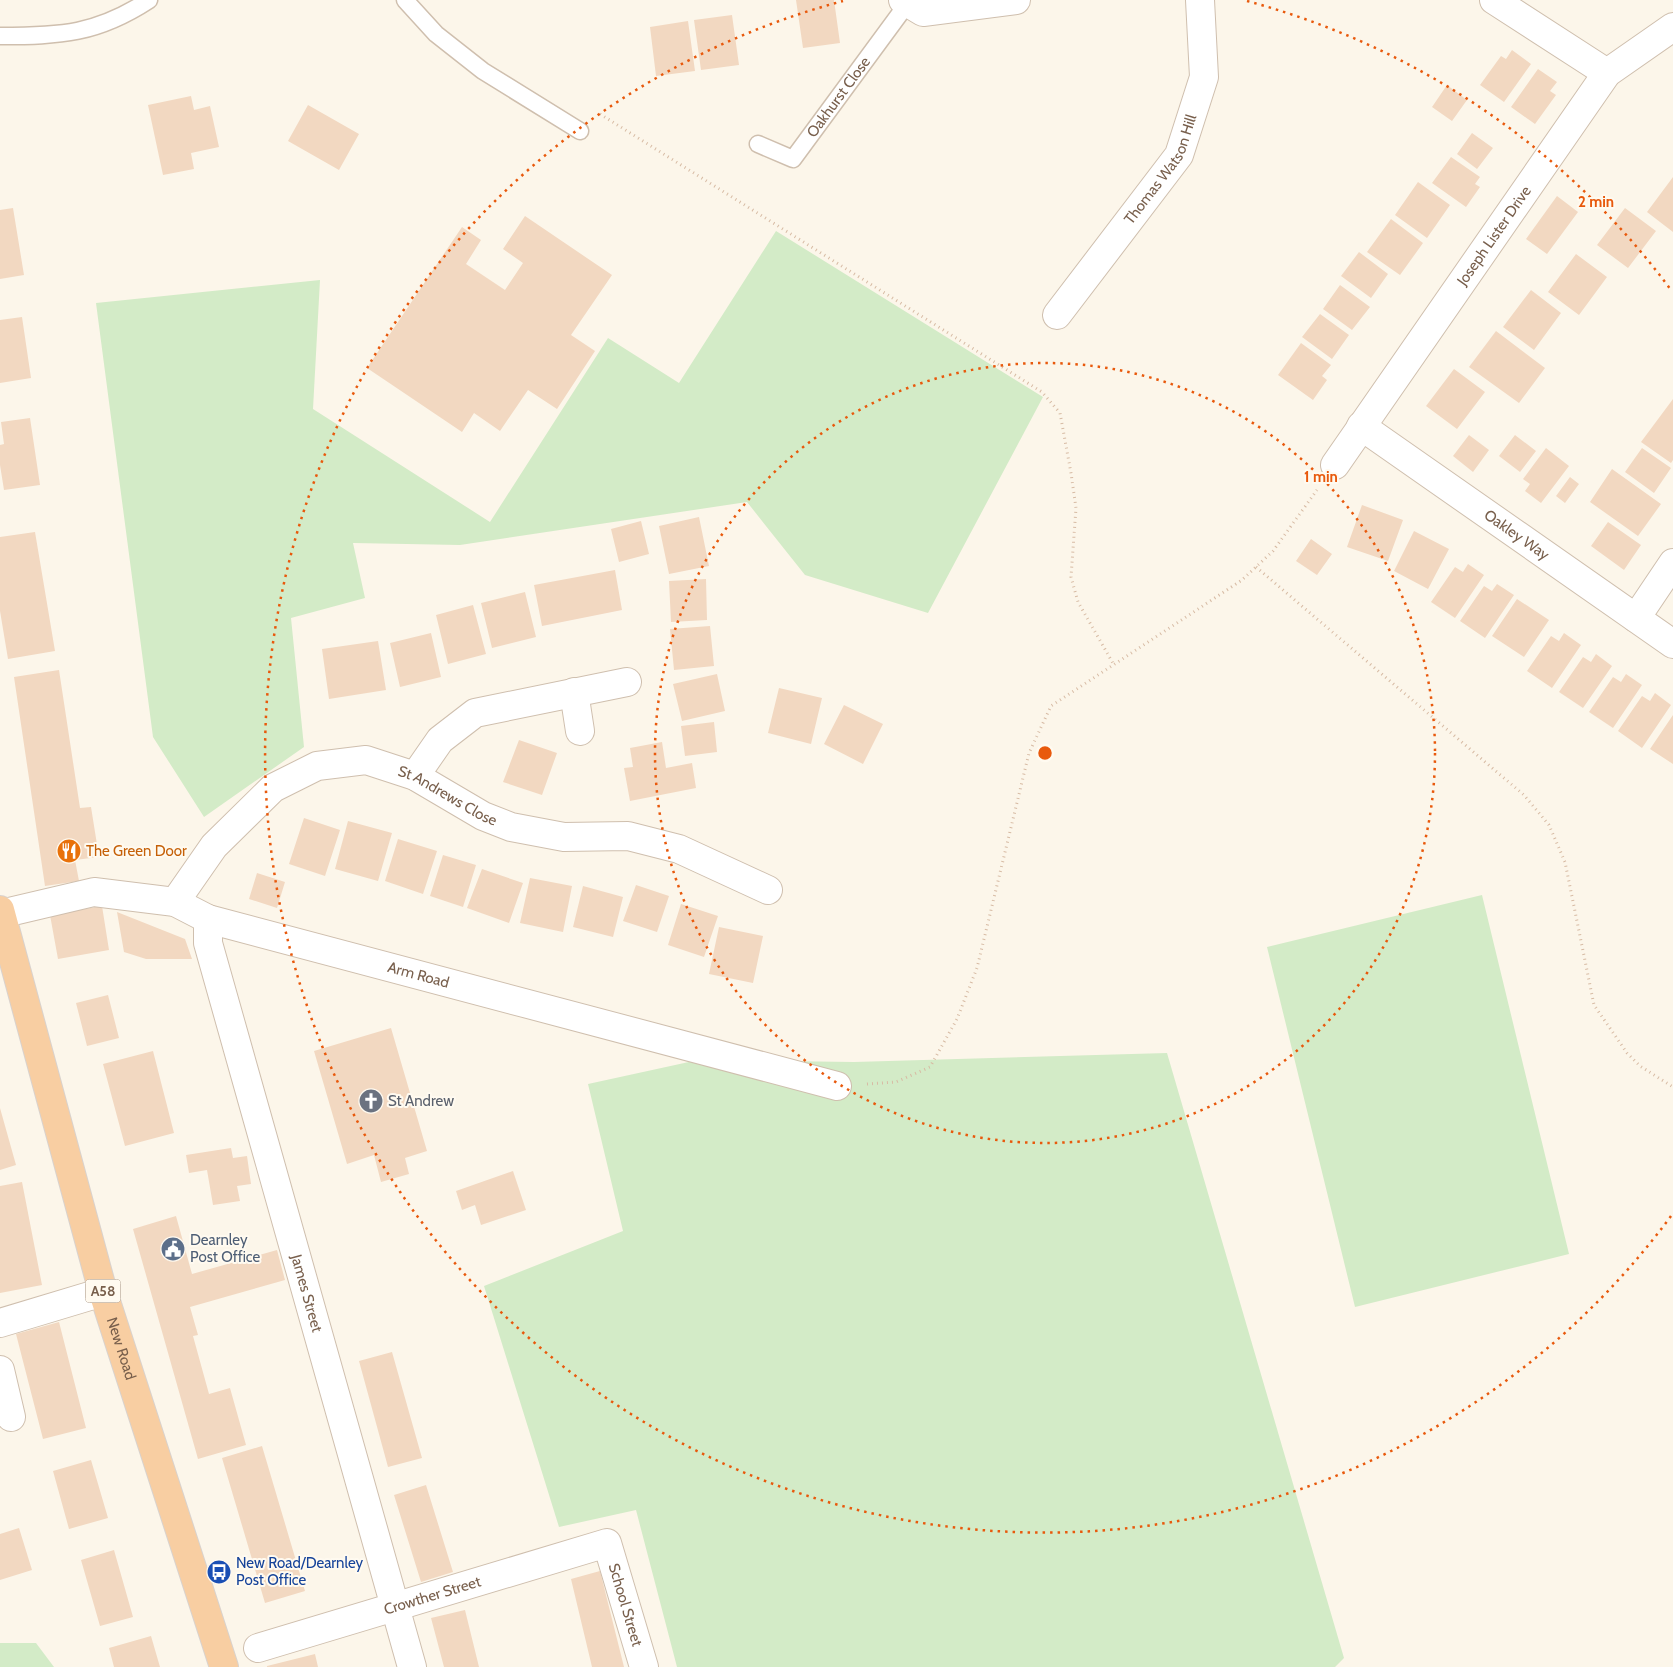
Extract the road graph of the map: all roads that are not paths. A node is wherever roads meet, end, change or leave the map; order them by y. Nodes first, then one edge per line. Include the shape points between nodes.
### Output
1 (149, 0) edge
2 (405, 0) edge
3 (1016, 0) edge
4 (1200, 0) edge
5 (1494, 0) edge
6 (905, 2) edge
7 (955, 4) edge
8 (1673, 28) edge
9 (0, 36) edge
10 (1607, 73) junction
11 (580, 131) dead end
12 (758, 144) dead end
13 (1057, 315) dead end
14 (1362, 426) junction
15 (1335, 464) road end
16 (1673, 563) edge
17 (1636, 618) junction
18 (1673, 644) edge
19 (627, 682) dead end
20 (574, 692) junction
21 (580, 731) dead end
22 (415, 776) junction
23 (768, 890) dead end
24 (175, 902) junction
25 (0, 912) edge
26 (208, 919) junction
27 (837, 1086) road end
28 (103, 1292) junction
29 (0, 1324) edge
30 (0, 1370) edge
31 (11, 1417) dead end
32 (607, 1543) joint
33 (395, 1608) junction
34 (258, 1648) dead end
35 (224, 1667) edge
36 (412, 1667) edge
37 (644, 1667) edge

1 - 9 lane via 129,13 80,33
2 - 11 lane via 436,34 483,71
3 - 7 street, Oakhurst Close
4 - 13 street, Thomas Watson Hill via 1204,77 1179,155
5 - 10 street
6 - 7 street, Oakhurst Close via 922,12
6 - 12 lane, Oakhurst Close via 793,159
8 - 10 street, Joseph Lister Drive
10 - 14 street, Joseph Lister Drive
14 - 15 street, Joseph Lister Drive
14 - 17 street, Oakley Way
16 - 17 street
17 - 18 street, Oakley Way
19 - 20 street
20 - 21 street
20 - 22 street via 476,713 440,740
22 - 23 street, St Andrews Close via 483,816 510,827 564,837 628,836 671,846
22 - 24 street, St Andrews Close via 366,760 317,766 274,788 214,846
24 - 25 street, Arm Road via 94,892
24 - 26 street, Arm Road
25 - 28 highway, New Road / A58
26 - 27 street, Arm Road
26 - 33 street, James Street via 208,943
28 - 29 street
28 - 35 highway, New Road / A58
30 - 31 street
32 - 33 street, Crowther Street
32 - 37 street, School Street
33 - 34 street, Crowther Street
33 - 36 street, James Street

